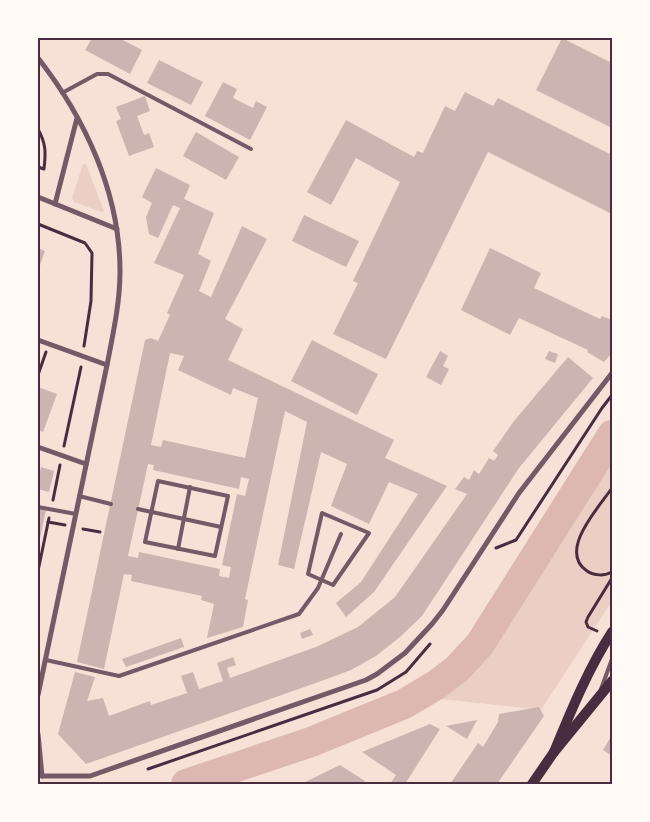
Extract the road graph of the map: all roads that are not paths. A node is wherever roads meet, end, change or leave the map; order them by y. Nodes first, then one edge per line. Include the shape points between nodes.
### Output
1 (38, 58) edge
2 (62, 93) junction
3 (78, 118) junction
4 (251, 149) dead end
5 (38, 197) edge
6 (55, 204) junction
7 (117, 229) junction
8 (38, 340) edge
9 (107, 365) junction
10 (612, 373) edge
11 (38, 447) edge
12 (86, 464) junction
13 (190, 488) junction
14 (79, 496) junction
15 (111, 504) dead end
16 (38, 507) edge
17 (138, 509) dead end
18 (152, 512) junction
19 (76, 514) junction
20 (184, 519) junction
21 (221, 527) junction
22 (341, 534) dead end
23 (178, 549) junction
24 (321, 580) junction
25 (612, 632) edge
26 (612, 659) edge
27 (46, 660) junction
28 (612, 681) edge
29 (38, 695) edge
30 (595, 702) junction
31 (38, 734) edge
32 (554, 752) junction
33 (40, 778) edge
34 (532, 784) edge

1 - 2 street
2 - 3 street
2 - 4 lane via 97,74 108,74
3 - 6 street
3 - 7 street via 100,167
5 - 6 street
6 - 7 street
7 - 9 street via 120,283
8 - 9 street
9 - 12 street
10 - 33 street via 519,492 443,610 419,639 377,674 90,776
11 - 12 street
12 - 14 street
13 - 18 lane via 158,481
13 - 20 lane
13 - 21 lane via 228,496
14 - 15 lane
14 - 19 street
16 - 19 lane
17 - 18 lane
18 - 20 lane
18 - 23 lane via 145,542
19 - 27 street
20 - 21 lane
20 - 23 lane
21 - 23 lane via 215,556
22 - 24 lane
24 - 24 lane via 333,585 369,533 322,513 308,574
24 - 27 lane via 298,614 119,676
25 - 32 main road via 576,700
26 - 30 lane
27 - 29 street
28 - 30 main road
30 - 32 main road
31 - 33 street
32 - 34 main road

